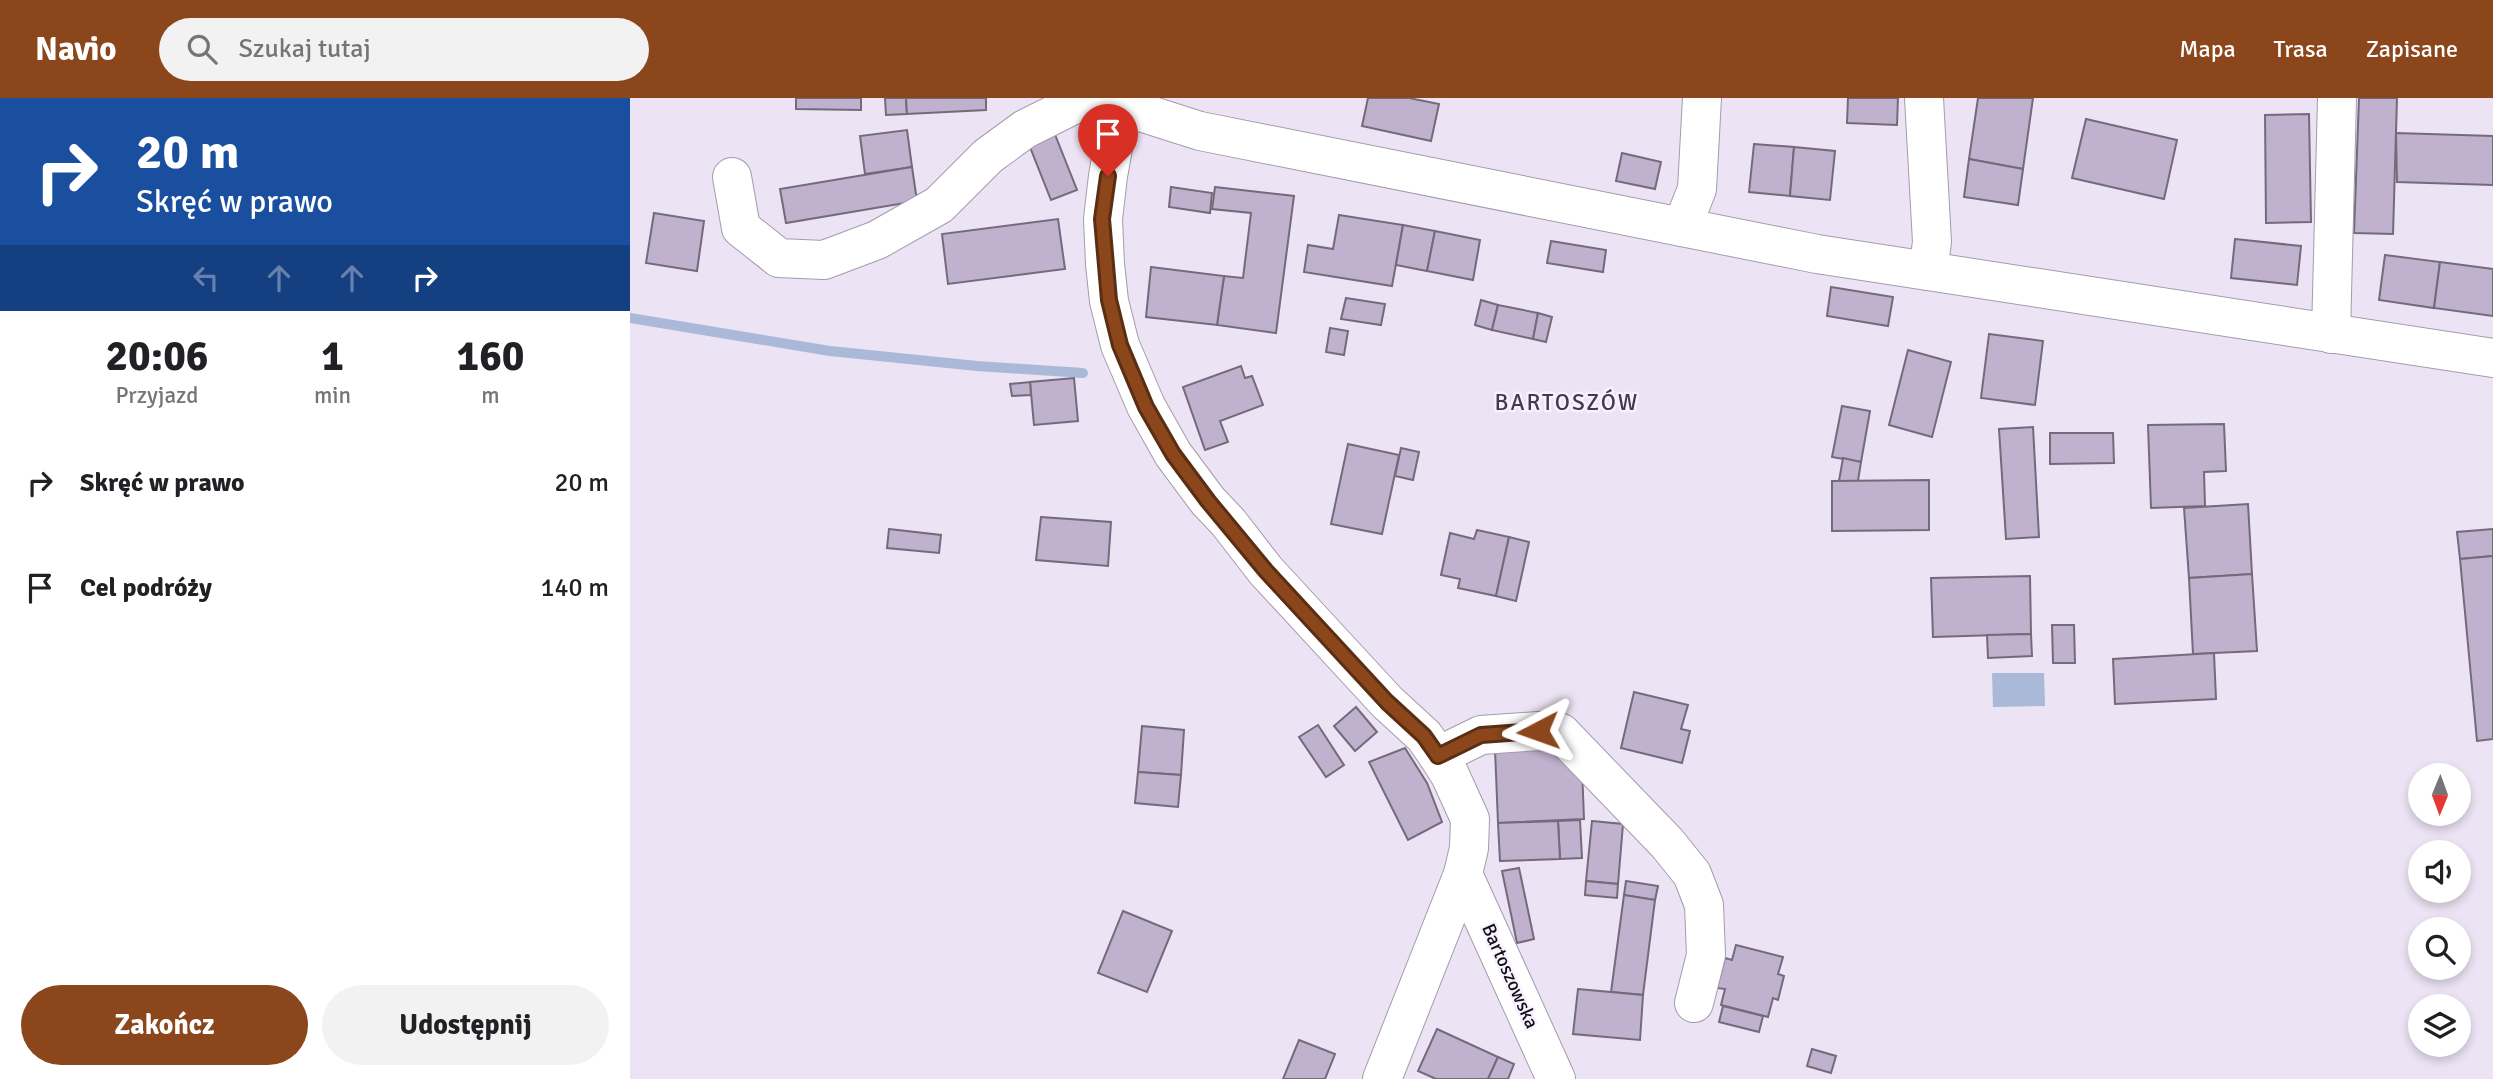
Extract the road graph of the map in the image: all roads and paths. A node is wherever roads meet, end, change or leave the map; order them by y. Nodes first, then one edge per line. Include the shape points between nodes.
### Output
1 (1702, 98) edge
2 (1924, 98) edge
3 (2337, 98) edge
4 (1107, 100) edge
5 (732, 177) dead end
6 (1682, 227) junction
7 (1928, 271) junction
8 (2331, 334) junction
9 (2493, 358) edge
10 (1438, 756) junction
11 (1463, 874) junction
12 (1694, 1003) dead end
13 (1382, 1079) edge
14 (1556, 1079) edge

1 - 6 street via 1697,189
2 - 7 street via 1932,242
3 - 8 street
4 - 5 street via 1025,129 988,156 939,205 877,240 824,260 779,258 741,228
4 - 6 street via 1200,131
4 - 10 street via 1108,176 1102,219 1109,300 1120,345 1146,407 1173,454 1266,571
6 - 7 street
7 - 8 street
8 - 9 street
10 - 11 street via 1469,819
10 - 12 street via 1481,735 1561,733 1692,874 1704,905 1706,955
11 - 13 street
11 - 14 street, Bartoszowska

